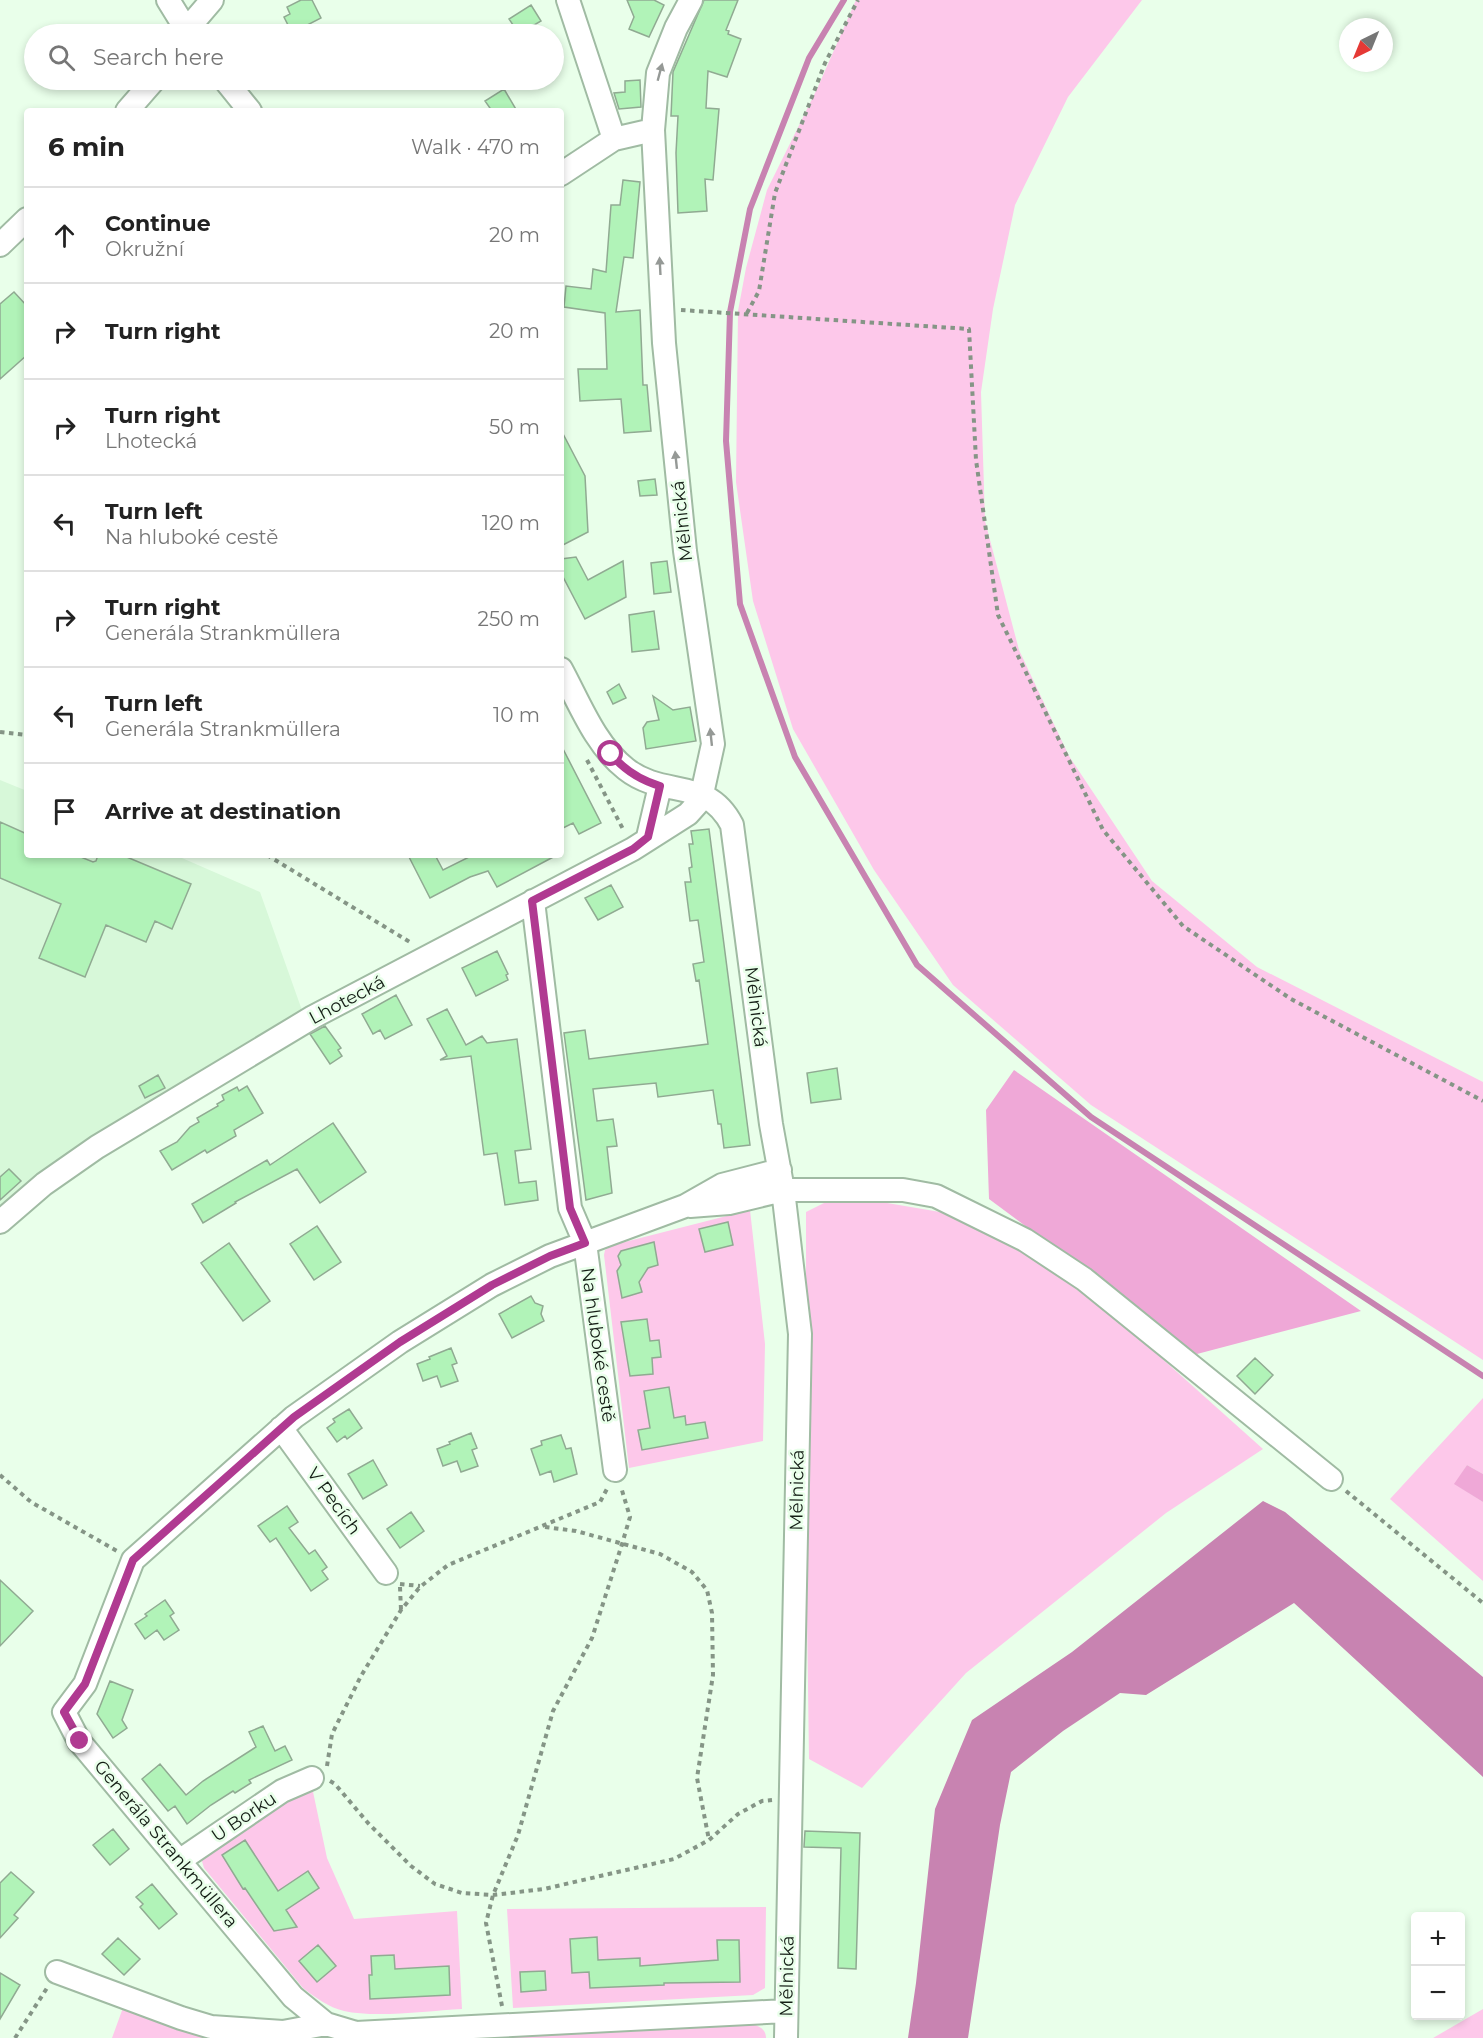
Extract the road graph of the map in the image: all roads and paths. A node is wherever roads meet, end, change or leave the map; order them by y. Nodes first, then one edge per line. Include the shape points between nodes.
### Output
1 (168, 0) edge
2 (212, 0) edge
3 (568, 0) edge
4 (691, 0) edge
5 (858, 0) edge
6 (181, 24) edge
7 (193, 24) edge
8 (145, 90) edge
9 (233, 90) edge
10 (130, 108) edge
11 (248, 108) edge
12 (653, 130) junction
13 (614, 140) junction
14 (564, 172) edge
15 (24, 222) edge
16 (0, 245) edge
17 (663, 309) junction
18 (747, 313) junction
19 (564, 675) edge
20 (0, 732) edge
21 (24, 735) edge
22 (587, 759) dead end
23 (660, 786) junction
24 (702, 794) junction
25 (641, 843) junction
26 (272, 858) edge
27 (532, 901) junction
28 (431, 955) junction
29 (1483, 1101) edge
30 (781, 1180) junction
31 (0, 1222) edge
32 (585, 1243) junction
33 (281, 1428) junction
34 (615, 1470) junction
35 (0, 1475) edge
36 (1331, 1479) joint
37 (543, 1527) junction
38 (622, 1544) junction
39 (133, 1560) junction
40 (393, 1579) joint
41 (420, 1587) junction
42 (1483, 1602) edge
43 (319, 1778) junction
44 (790, 1798) junction
45 (709, 1840) junction
46 (179, 1860) junction
47 (493, 1895) junction
48 (57, 1972) joint
49 (786, 2011) junction
50 (326, 2024) junction
51 (506, 2025) junction
52 (15, 2038) edge
53 (786, 2038) edge

1 - 6 street
2 - 7 street
3 - 13 street
12 -> 4 street, Mělnická via 658,73
5 - 18 path via 825,63 775,192 759,291
8 - 10 street
9 - 11 street
12 - 13 street
17 -> 12 street, Mělnická
13 - 14 street
15 - 16 street
17 - 18 path
24 -> 17 street, Mělnická via 712,744 685,551
18 - 29 path via 969,329 976,460 998,615 1103,830 1183,926 1291,999
19 - 23 street via 594,730 618,763
20 - 21 path
22 - 25 path
23 - 24 street
23 - 25 street
24 - 25 street, Lhotecká via 688,814
24 - 30 street, Mělnická via 720,807 732,825
25 - 27 street, Lhotecká
26 - 28 path
27 - 28 street, Lhotecká
27 - 32 street, Na hluboké cestě via 570,1208
28 - 31 street, Lhotecká via 313,1017 97,1147 44,1184
30 - 32 street, Generála Strankmüllera via 729,1203 685,1206
30 - 36 street, Generála Strankmüllera via 936,1196 1025,1240 1084,1279
30 - 44 street, Mělnická via 800,1334
32 - 33 street, Generála Strankmüllera via 492,1285 400,1342
32 - 34 street, Na hluboké cestě
33 - 39 street, Generála Strankmüllera
33 - 40 street, V Pecích
34 - 37 path via 600,1502
34 - 38 path via 630,1517
35 - 39 path via 31,1502
36 - 42 path
37 - 38 path via 576,1531
37 - 41 path via 448,1565
38 - 45 path via 660,1554 692,1572 707,1590 712,1613 713,1675 697,1778
38 - 47 path via 592,1638 554,1711 518,1835
39 - 46 street, Generála Strankmüllera via 85,1684 64,1712 80,1741
40 - 41 path
41 - 43 path via 361,1676 332,1734
43 - 46 street, U Borku via 282,1791
43 - 47 path via 335,1784 411,1866 435,1884 462,1893
44 - 45 path via 762,1801 738,1814
44 - 49 street, Mělnická
45 - 47 path via 674,1859 544,1889
46 - 50 street, Generála Strankmüllera via 293,1997
47 - 51 path via 486,1923
48 - 50 street, Generála Strankmüllera via 211,2027 283,2032
48 - 52 path
49 - 51 street, Generála Strankmüllera
49 - 53 street, Mělnická
50 - 51 street, Generála Strankmüllera via 356,2033

